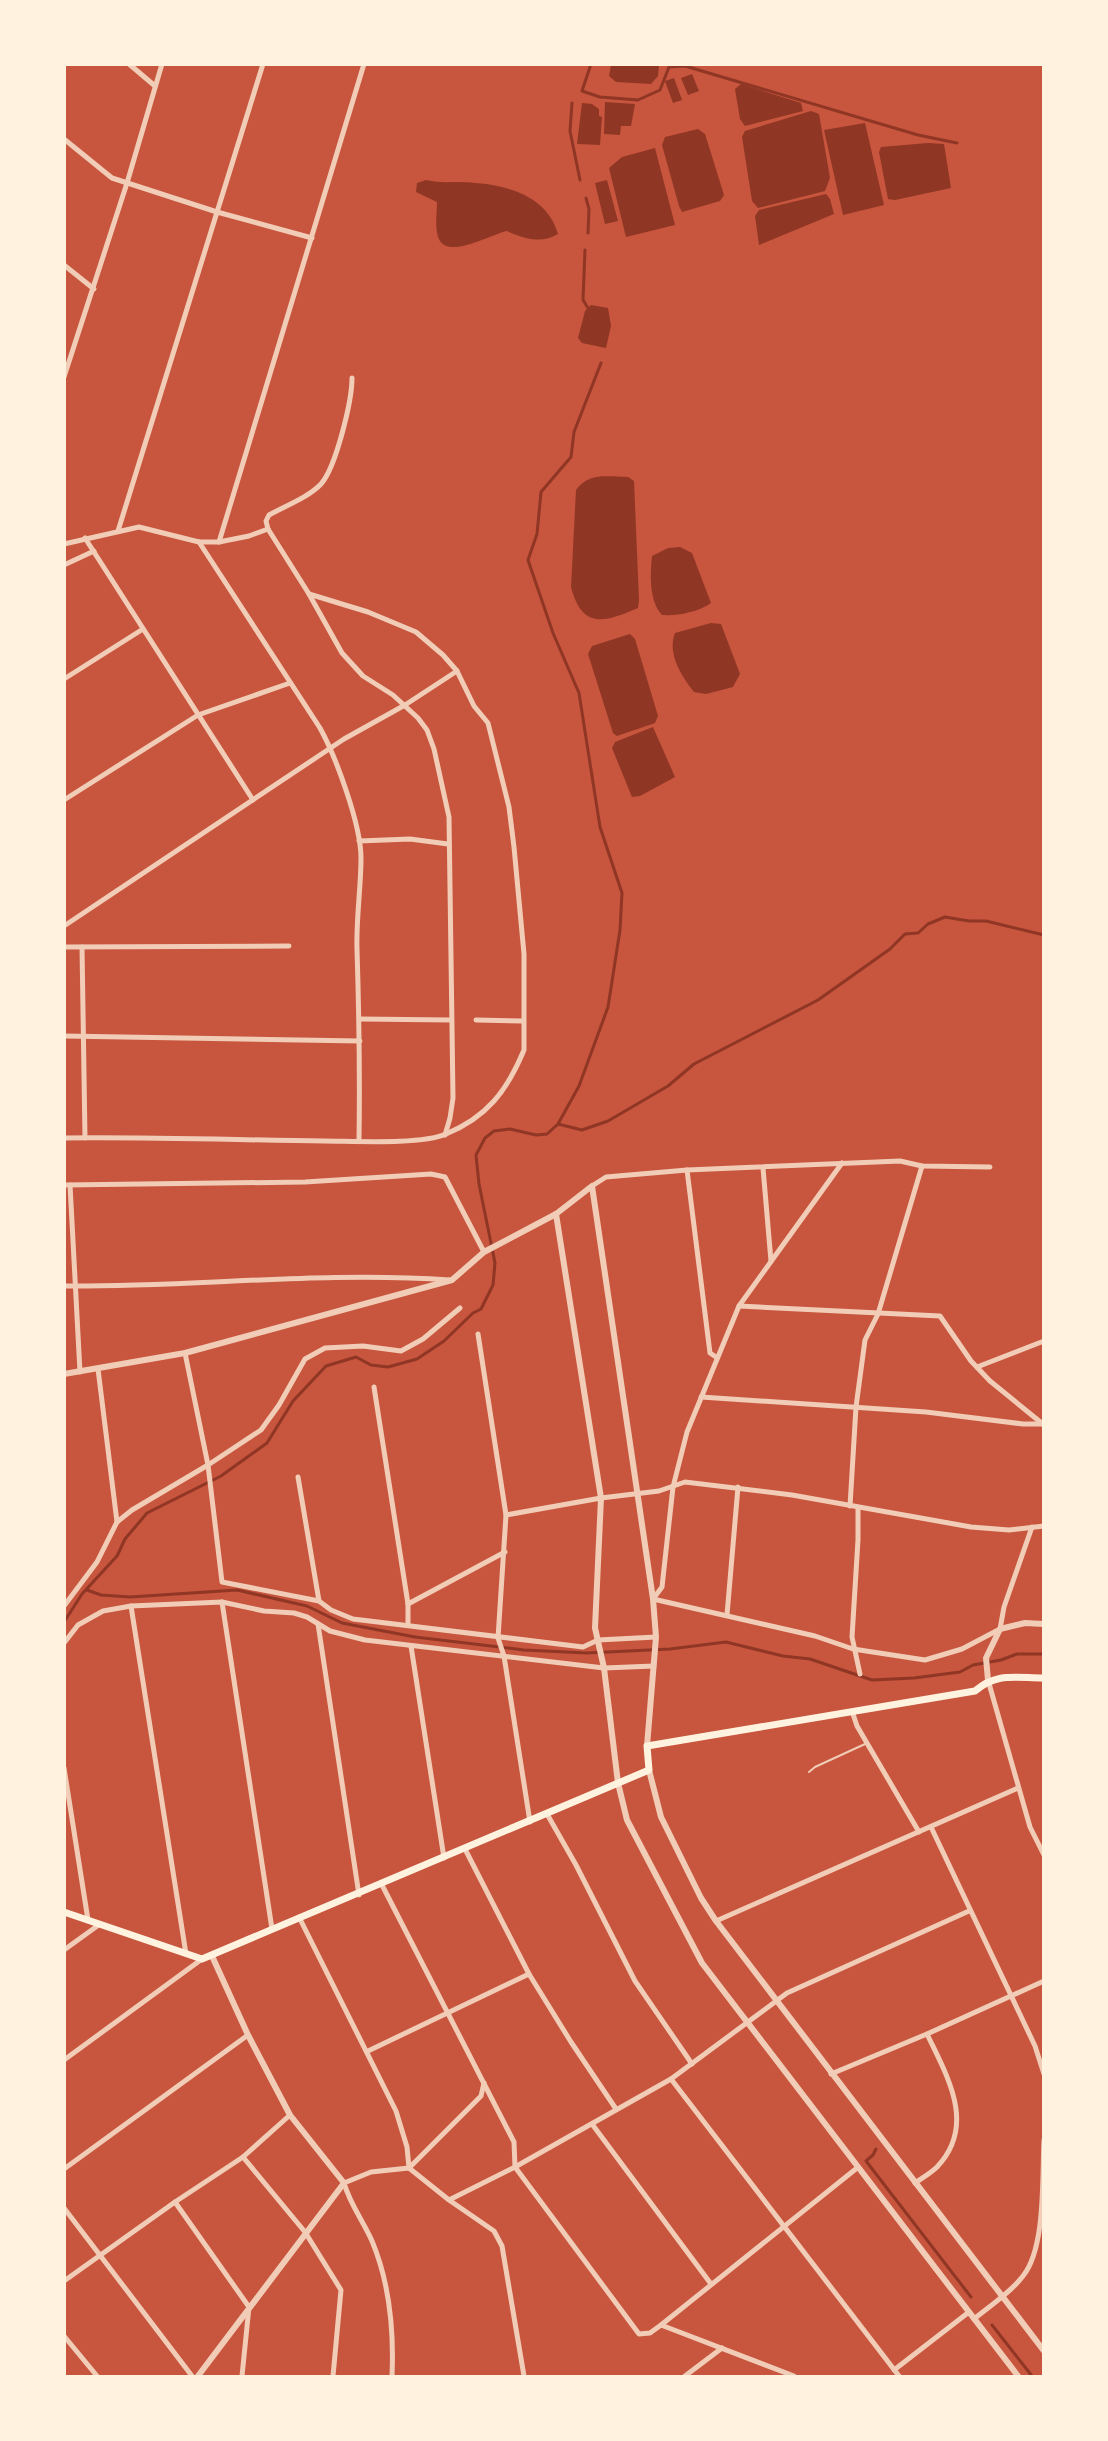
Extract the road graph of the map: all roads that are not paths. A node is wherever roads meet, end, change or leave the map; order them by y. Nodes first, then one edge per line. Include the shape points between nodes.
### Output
1 (129, 64) edge
2 (162, 64) edge
3 (263, 64) edge
4 (364, 64) edge
5 (155, 86) junction
6 (64, 139) edge
7 (127, 183) junction
8 (217, 212) junction
9 (312, 238) junction
10 (64, 265) edge
11 (94, 289) junction
12 (64, 377) edge
13 (352, 378) dead end
14 (268, 529) junction
15 (118, 531) junction
16 (85, 538) junction
17 (199, 542) junction
18 (219, 542) junction
19 (64, 544) edge
20 (94, 551) junction
21 (64, 565) edge
22 (309, 594) junction
23 (143, 629) junction
24 (457, 671) junction
25 (64, 679) edge
26 (290, 683) junction
27 (405, 705) junction
28 (198, 715) junction
29 (331, 748) junction
30 (64, 800) edge
31 (253, 800) junction
32 (359, 841) junction
33 (448, 844) junction
34 (64, 926) edge
35 (64, 946) edge
36 (289, 946) dead end
37 (82, 947) junction
38 (360, 1019) junction
39 (451, 1020) junction
40 (476, 1020) dead end
41 (523, 1022) junction
42 (64, 1036) edge
43 (83, 1036) junction
44 (360, 1041) junction
45 (445, 1135) junction
46 (64, 1138) edge
47 (85, 1138) junction
48 (359, 1142) junction
49 (842, 1162) junction
50 (922, 1166) junction
51 (990, 1167) dead end
52 (763, 1168) junction
53 (687, 1170) junction
54 (67, 1185) edge
55 (592, 1186) junction
56 (556, 1214) junction
57 (484, 1252) junction
58 (771, 1261) junction
59 (452, 1280) junction
60 (64, 1286) edge
61 (77, 1286) junction
62 (739, 1306) junction
63 (460, 1308) dead end
64 (878, 1314) junction
65 (478, 1334) dead end
66 (1044, 1341) edge
67 (185, 1353) junction
68 (716, 1357) junction
69 (977, 1367) junction
70 (98, 1369) junction
71 (80, 1372) junction
72 (64, 1374) edge
73 (374, 1387) dead end
74 (701, 1397) junction
75 (856, 1407) junction
76 (1043, 1425) edge
77 (207, 1465) junction
78 (298, 1477) dead end
79 (673, 1487) junction
80 (738, 1487) junction
81 (637, 1493) junction
82 (600, 1498) junction
83 (850, 1506) junction
84 (858, 1508) junction
85 (506, 1515) junction
86 (117, 1522) junction
87 (1044, 1526) edge
88 (1032, 1527) junction
89 (505, 1552) junction
90 (653, 1599) junction
91 (319, 1601) junction
92 (222, 1602) junction
93 (408, 1604) junction
94 (64, 1606) edge
95 (131, 1606) junction
96 (726, 1615) junction
97 (318, 1624) junction
98 (1044, 1624) edge
99 (408, 1625) junction
100 (1000, 1629) junction
101 (656, 1637) junction
102 (498, 1638) junction
103 (598, 1640) junction
104 (64, 1643) edge
105 (411, 1646) junction
106 (853, 1649) junction
107 (504, 1656) junction
108 (654, 1666) junction
109 (604, 1668) junction
110 (860, 1674) dead end
111 (1044, 1678) edge
112 (988, 1680) junction
113 (852, 1711) junction
114 (867, 1743) junction
115 (647, 1746) junction
116 (64, 1768) edge
117 (649, 1770) junction
118 (809, 1772) dead end
119 (618, 1783) junction
120 (1018, 1788) junction
121 (547, 1814) junction
122 (530, 1822) junction
123 (931, 1827) junction
124 (919, 1832) junction
125 (465, 1849) junction
126 (1044, 1855) edge
127 (444, 1857) junction
128 (382, 1885) junction
129 (359, 1894) junction
130 (969, 1911) junction
131 (64, 1912) edge
132 (299, 1917) junction
133 (88, 1920) junction
134 (716, 1921) junction
135 (100, 1924) junction
136 (272, 1929) junction
137 (64, 1950) edge
138 (186, 1953) junction
139 (212, 1956) junction
140 (202, 1959) junction
141 (530, 1974) junction
142 (1044, 1981) edge
143 (1011, 1998) junction
144 (776, 2000) junction
145 (448, 2012) junction
146 (747, 2024) junction
147 (927, 2034) junction
148 (248, 2035) junction
149 (368, 2051) junction
150 (64, 2060) edge
151 (692, 2064) junction
152 (831, 2074) junction
153 (1044, 2074) edge
154 (671, 2079) junction
155 (484, 2081) junction
156 (616, 2109) junction
157 (290, 2115) junction
158 (592, 2124) junction
159 (1044, 2140) edge
160 (243, 2157) junction
161 (515, 2167) junction
162 (409, 2168) junction
163 (857, 2168) junction
164 (64, 2169) edge
165 (344, 2183) junction
166 (915, 2183) junction
167 (449, 2200) junction
168 (175, 2202) junction
169 (64, 2208) edge
170 (783, 2226) junction
171 (305, 2232) junction
172 (100, 2254) junction
173 (64, 2281) edge
174 (711, 2284) junction
175 (1002, 2297) junction
176 (249, 2307) junction
177 (969, 2312) junction
178 (974, 2319) junction
179 (661, 2325) junction
180 (64, 2336) edge
181 (722, 2348) junction
182 (1044, 2351) edge
183 (775, 2369) junction
184 (894, 2370) junction
185 (97, 2376) edge
186 (192, 2376) edge
187 (198, 2376) edge
188 (242, 2376) edge
189 (333, 2376) edge
190 (392, 2376) edge
191 (524, 2376) edge
192 (685, 2376) edge
193 (781, 2376) edge
194 (794, 2376) edge
195 (899, 2376) edge
196 (1018, 2376) edge

1 - 5 street
2 - 5 street
3 - 8 street
4 - 9 street
5 - 7 street
6 - 7 street via 112,178
7 - 8 street
7 - 11 street
8 - 9 street
8 - 15 street
9 - 18 street
10 - 11 street
11 - 12 street
13 - 14 street via 350,403 329,472 319,486 270,514 266,521
14 - 18 street
14 - 22 street
15 - 16 street
15 - 17 street via 139,527
16 - 19 street
16 - 20 street
17 - 18 street
17 - 26 street
20 - 21 street
20 - 23 street
22 - 24 street via 416,632
22 - 27 street via 353,667
23 - 25 street
23 - 28 street
24 - 27 street
24 - 41 street via 474,706 488,723 509,807 523,933
26 - 28 street
26 - 29 street
27 - 29 street
27 - 33 street via 427,730 434,749 449,817
28 - 30 street
28 - 31 street
29 - 31 street
29 - 32 street
31 - 34 street
32 - 33 street via 410,839
32 - 38 street
33 - 39 street
35 - 37 street
36 - 37 street
37 - 43 street
38 - 39 street
38 - 44 street
39 - 45 street via 453,1098
40 - 41 street
41 - 45 street via 524,1050 498,1099
42 - 43 street
43 - 44 street
43 - 47 street
44 - 48 street
45 - 48 street
46 - 47 street
47 - 48 street
49 - 50 street via 900,1161
49 - 52 street
49 - 58 street
50 - 51 street
50 - 64 street
52 - 53 street
52 - 58 street
53 - 55 street via 606,1177
53 - 68 street via 710,1353
54 - 57 street via 305,1182 431,1174 445,1177
54 - 61 street
55 - 56 street
55 - 81 street
56 - 57 street
56 - 82 street
57 - 59 street
58 - 62 street
59 - 61 street via 286,1278
59 - 67 street
60 - 61 street
61 - 71 street
62 - 64 street
62 - 68 street
63 - 77 street via 423,1339 401,1351 363,1346 325,1348 305,1359 261,1430
64 - 69 street via 940,1316
64 - 75 street via 865,1340
65 - 85 street
66 - 69 street
67 - 70 street
67 - 77 street
68 - 74 street
69 - 76 street
70 - 71 street
70 - 86 street
71 - 72 street
73 - 93 street
74 - 75 street
74 - 79 street
75 - 76 street
75 - 83 street
77 - 86 street
77 - 91 street via 222,1582
78 - 91 street
79 - 80 street via 685,1482
79 - 81 street
79 - 90 street via 662,1587
80 - 83 street
80 - 96 street
81 - 82 street
81 - 90 street
82 - 85 street
82 - 103 street via 595,1628
83 - 84 street
84 - 88 street via 971,1527
84 - 106 street
85 - 89 street
86 - 94 street via 97,1562
87 - 88 street
88 - 100 street
89 - 93 street
89 - 102 street
90 - 96 street
90 - 101 street
91 - 99 street via 353,1619
92 - 95 street
92 - 97 street via 294,1613
92 - 136 street
93 - 99 street
95 - 104 street via 89,1618
95 - 138 street
96 - 106 street
97 - 105 street via 346,1637
97 - 129 street
98 - 100 street via 1025,1623
99 - 102 street
100 - 106 street via 962,1649 925,1660
100 - 112 street via 986,1658
101 - 103 street
101 - 108 street
102 - 103 street via 583,1647
102 - 107 street
103 - 109 street
105 - 107 street
105 - 127 street
106 - 110 street
107 - 109 street
107 - 122 street
108 - 109 street
108 - 115 street
109 - 119 street
111 - 112 main road
112 - 113 main road via 975,1691
112 - 120 street
113 - 114 street
113 - 115 main road
114 - 118 lane
114 - 124 street
115 - 117 main road
116 - 133 street
117 - 119 main road
117 - 134 street via 661,1817
119 - 121 main road
119 - 146 street via 627,1820 678,1920 702,1963
120 - 123 street
120 - 126 street
121 - 122 main road
121 - 151 street via 635,1981
122 - 125 main road
123 - 124 street
123 - 130 street
124 - 134 street
125 - 127 main road
125 - 141 street
127 - 128 main road
128 - 129 main road
128 - 145 street
129 - 132 main road
130 - 143 street
130 - 144 street
131 - 133 main road
132 - 136 main road
132 - 149 street
133 - 135 main road
134 - 144 street
135 - 137 street
135 - 138 main road
136 - 139 main road
138 - 140 main road
139 - 140 main road
139 - 148 street
140 - 150 street
141 - 145 street
141 - 156 street
142 - 143 street
143 - 147 street
143 - 153 street
144 - 146 street
144 - 152 street
145 - 149 street
145 - 155 street
146 - 151 street
146 - 163 street
147 - 152 street
147 - 166 street via 956,2100 958,2122 952,2145 938,2166
148 - 157 street
148 - 164 street
149 - 162 street via 396,2111
151 - 154 street
152 - 166 street
154 - 156 street
154 - 170 street
155 - 161 street via 514,2142
155 - 162 street via 481,2096
156 - 158 street
157 - 160 street
157 - 165 street
158 - 161 street
158 - 174 street
159 - 175 street via 1035,2254 1023,2276
160 - 168 street
160 - 171 street
161 - 167 street
161 - 179 street via 634,2330 645,2335
162 - 165 street via 371,2172
162 - 167 street
163 - 170 street
163 - 177 street
165 - 171 street
165 - 190 street via 388,2290
166 - 175 street
167 - 191 street via 494,2231 502,2246
168 - 172 street
168 - 176 street
169 - 172 street
170 - 174 street
170 - 184 street
171 - 176 street
171 - 189 street via 341,2289
172 - 173 street
172 - 186 street
174 - 179 street
175 - 178 street
175 - 182 street
176 - 187 street
176 - 188 street
177 - 178 street
177 - 184 street
178 - 196 street
179 - 181 street
180 - 185 street
181 - 183 street
181 - 192 street
183 - 193 street
183 - 194 street
184 - 195 street

